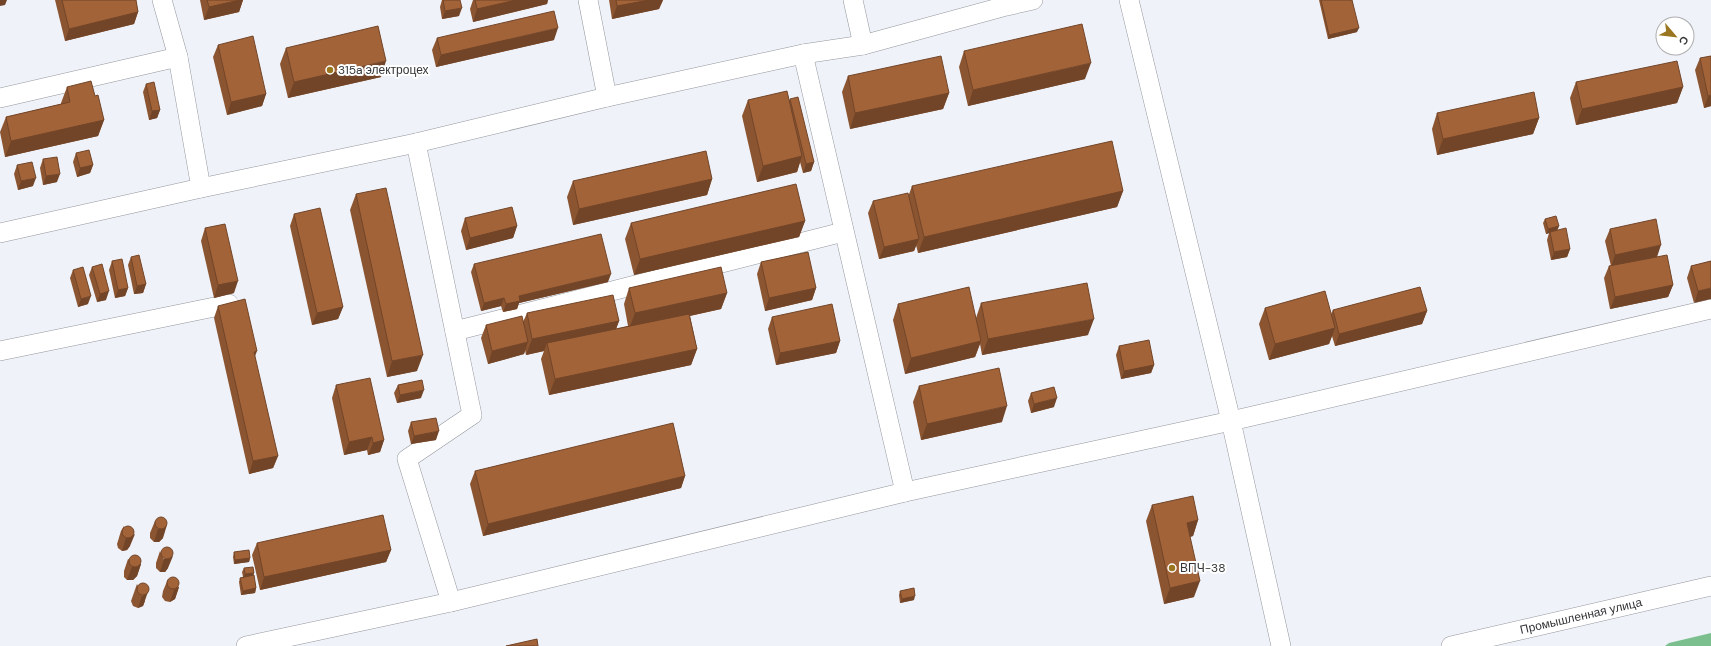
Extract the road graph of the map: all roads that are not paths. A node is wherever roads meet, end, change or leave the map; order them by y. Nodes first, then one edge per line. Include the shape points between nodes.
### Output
1 (162, 0) edge
2 (588, 0) edge
3 (854, 0) edge
4 (1033, 0) edge
5 (1130, 0) edge
6 (1001, 3) edge
7 (863, 45) junction
8 (802, 54) junction
9 (178, 57) junction
10 (608, 97) junction
11 (0, 98) edge
12 (416, 143) junction
13 (201, 188) junction
14 (1, 231) edge
15 (843, 232) junction
16 (229, 304) edge
17 (1711, 309) edge
18 (455, 331) junction
19 (0, 351) edge
20 (1231, 421) junction
21 (905, 492) junction
22 (1711, 586) edge
23 (451, 602) junction
24 (246, 646) edge
25 (1281, 646) edge
26 (1451, 646) edge

1 - 9 street
2 - 10 street
3 - 7 street
4 - 6 street
5 - 20 street
6 - 7 street
7 - 8 street
8 - 10 street
8 - 15 street
9 - 11 street
9 - 13 street
10 - 12 street
12 - 13 street
12 - 18 street
13 - 14 street
15 - 18 street
15 - 21 street
16 - 19 street
17 - 20 street
18 - 23 street via 472,415 407,459
20 - 21 street
20 - 25 street
21 - 23 street
22 - 26 street, Промышленная улица
23 - 24 street

